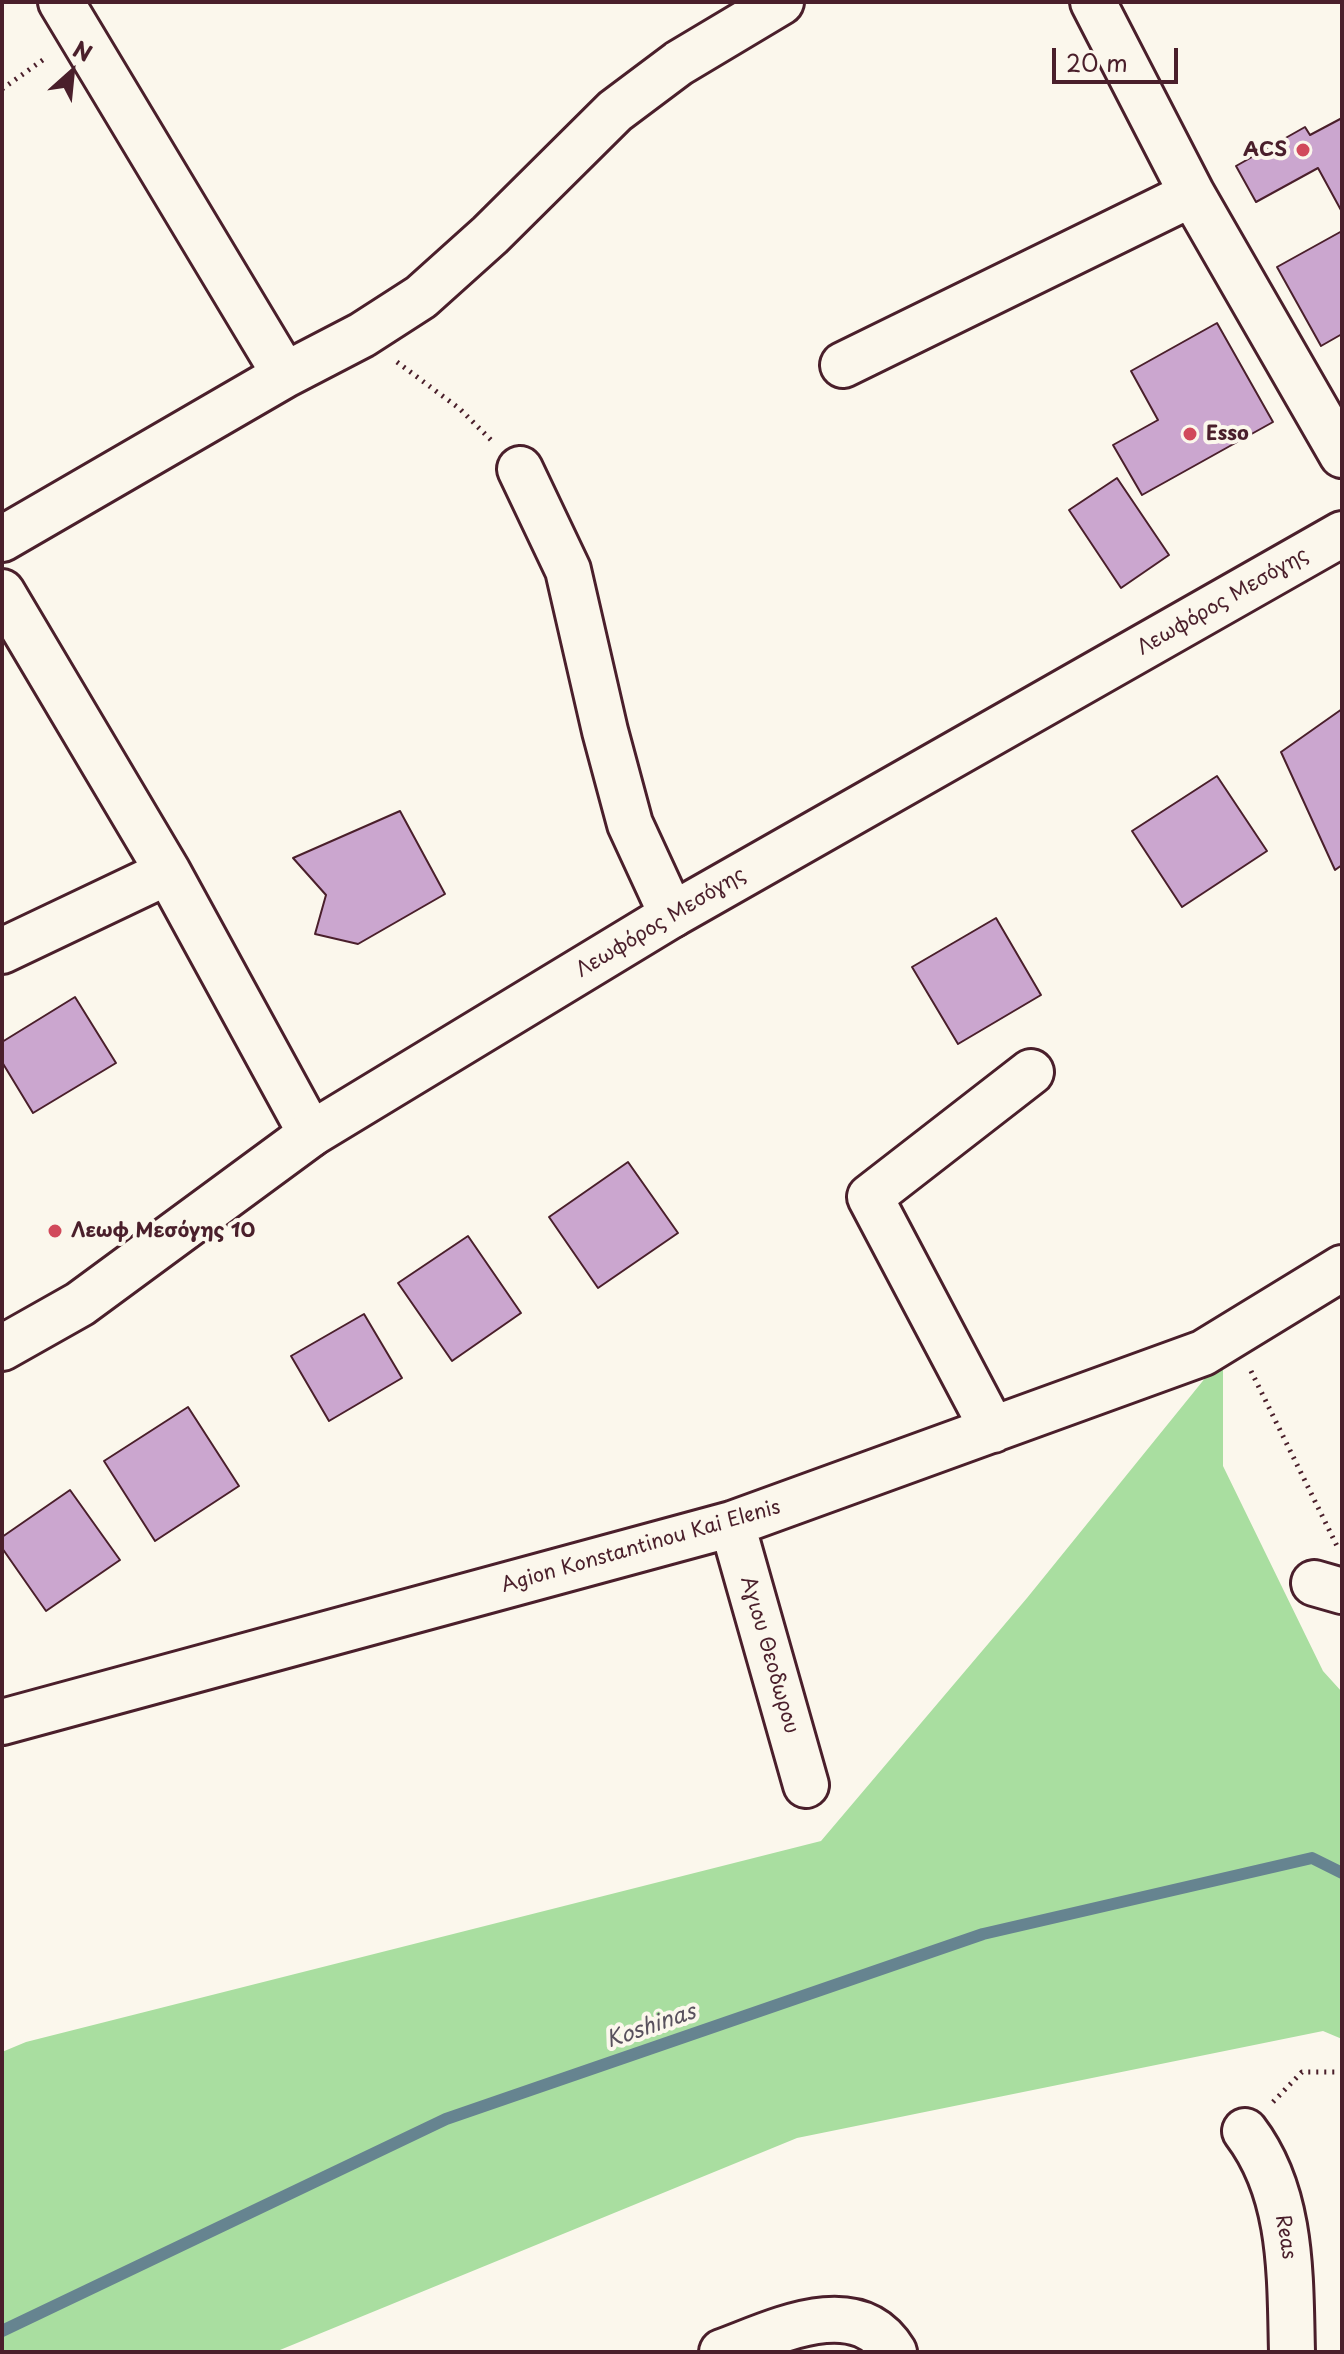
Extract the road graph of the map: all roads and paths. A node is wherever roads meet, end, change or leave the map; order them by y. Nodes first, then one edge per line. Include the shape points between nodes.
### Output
1 (781, 2) edge
2 (1093, 2) edge
3 (70, 18) edge
4 (2, 89) edge
5 (1192, 194) junction
6 (362, 335) junction
7 (843, 365) dead end
8 (285, 375) junction
9 (1342, 455) edge
10 (520, 469) joint
11 (2, 539) edge
12 (1339, 542) edge
13 (2, 592) edge
14 (168, 872) junction
15 (672, 915) junction
16 (2, 951) edge
17 (1031, 1072) dead end
18 (311, 1134) junction
19 (1342, 1268) edge
20 (1233, 1335) junction
21 (2, 1348) edge
22 (993, 1430) junction
23 (732, 1524) junction
24 (1333, 1577) edge
25 (2, 1722) edge
26 (806, 1785) dead end
27 (1342, 2072) edge
28 (1245, 2131) joint
29 (722, 2352) edge
30 (894, 2352) edge
31 (1292, 2352) edge

1 - 6 street via 679,63 615,111 421,297
2 - 5 street
3 - 4 path
3 - 8 street
5 - 7 street
5 - 9 street
6 - 8 street
6 - 10 path via 460,409
8 - 11 street
10 - 15 street via 568,570 630,824
12 - 15 street, Λεωφόρος Μεσόγης
13 - 14 street
14 - 16 street
14 - 18 street
15 - 18 street, Λεωφόρος Μεσόγης
17 - 22 street via 870,1197
18 - 21 street, Λεωφόρος Μεσόγης via 80,1304
19 - 20 street, Agion Konstantinou Kai Elenis
20 - 22 street, Agion Konstantinou Kai Elenis via 1203,1353
20 - 24 path
22 - 23 street, Agion Konstantinou Kai Elenis
23 - 25 street, Agion Konstantinou Kai Elenis
23 - 26 street, Αγιου Θεοδωρου
27 - 28 path via 1302,2072
28 - 31 street, Reas via 1272,2175 1283,2217
29 - 30 street via 793,2326 837,2318 864,2324

